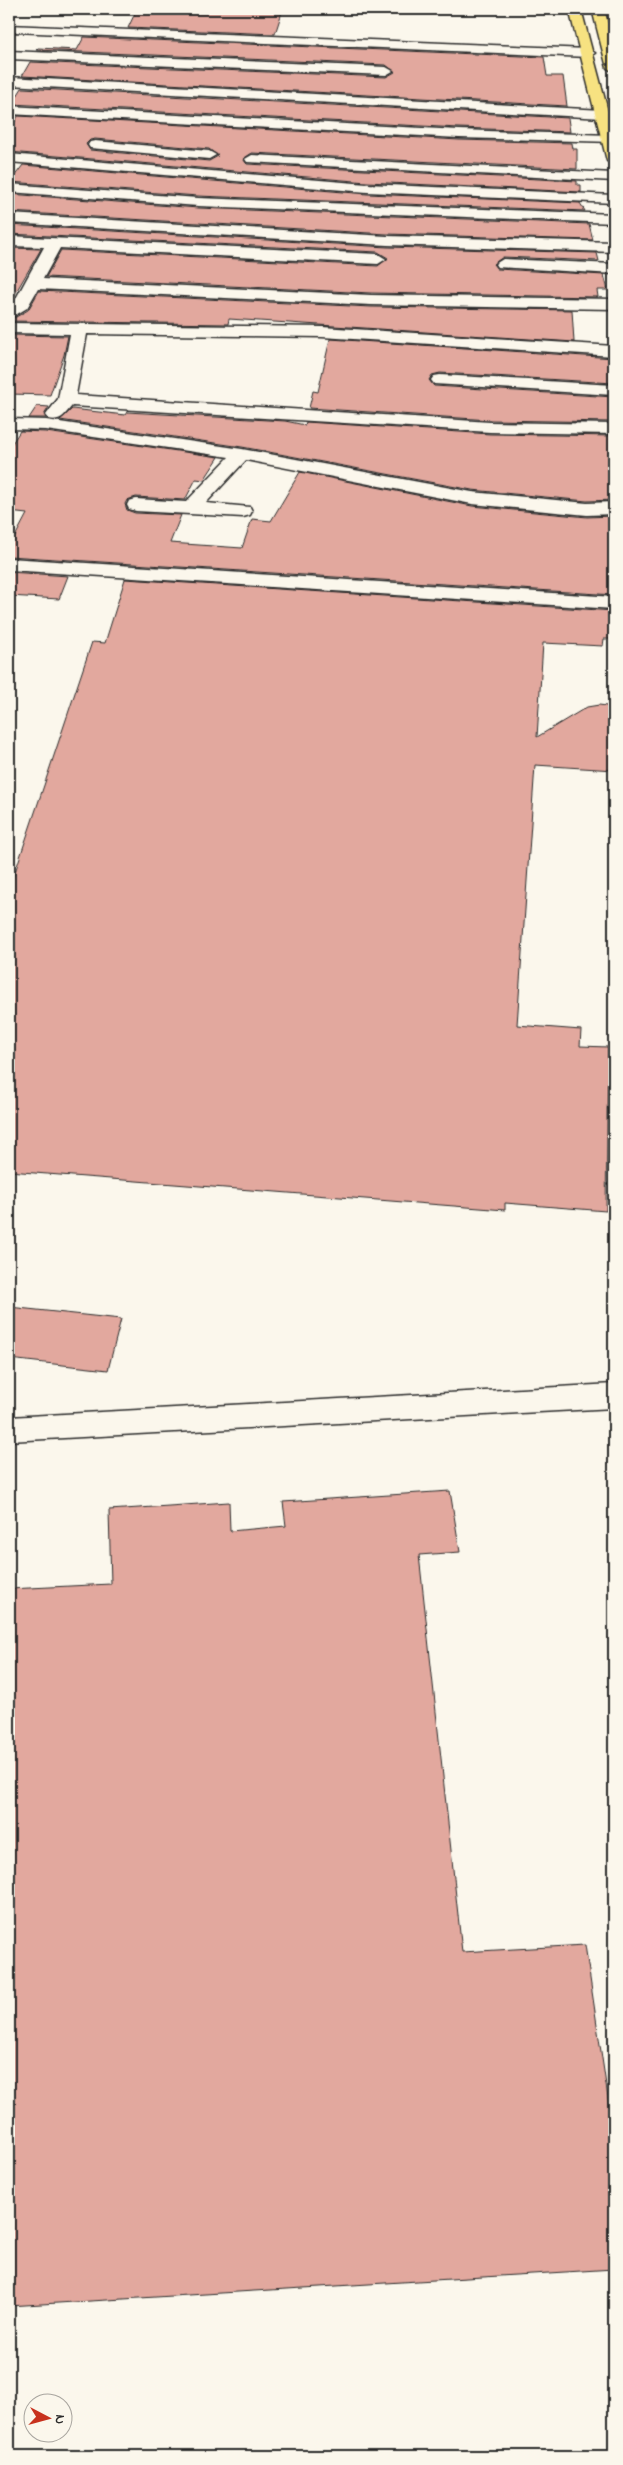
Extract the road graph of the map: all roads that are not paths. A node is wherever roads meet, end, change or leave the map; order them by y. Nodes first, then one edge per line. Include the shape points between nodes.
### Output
1 (575, 9) edge
2 (598, 9) edge
3 (9, 32) edge
4 (588, 53) junction
5 (9, 55) edge
6 (614, 68) edge
7 (356, 70) junction
8 (386, 71) dead end
9 (9, 81) edge
10 (350, 100) junction
11 (9, 110) edge
12 (603, 114) junction
13 (610, 139) junction
14 (84, 144) dead end
15 (9, 158) edge
16 (614, 161) edge
17 (614, 177) edge
18 (9, 188) edge
19 (614, 199) edge
20 (9, 218) edge
21 (614, 219) edge
22 (9, 241) edge
23 (54, 244) junction
24 (614, 247) edge
25 (396, 260) dead end
26 (485, 264) dead end
27 (614, 270) edge
28 (34, 284) junction
29 (614, 304) edge
30 (13, 308) edge
31 (9, 328) edge
32 (79, 330) junction
33 (614, 351) edge
34 (440, 380) dead end
35 (614, 390) edge
36 (67, 400) junction
37 (46, 425) junction
38 (10, 427) edge
39 (614, 428) edge
40 (242, 454) junction
41 (136, 505) dead end
42 (192, 507) junction
43 (614, 508) edge
44 (243, 512) dead end
45 (9, 564) edge
46 (614, 603) edge
47 (614, 1396) edge
48 (9, 1429) edge

1 - 4 main road
2 - 6 main road
3 - 4 street via 11,28
4 - 12 main road
5 - 7 street
7 - 8 street
7 - 10 street
9 - 10 street
10 - 12 street
11 - 13 street
12 - 13 main road
13 - 16 main road
14 - 17 street via 229,156
15 - 19 street via 367,188
18 - 21 street via 198,202
20 - 24 street via 516,247
22 - 23 street
23 - 25 street
23 - 28 street
26 - 27 street
28 - 29 street via 371,300
28 - 30 street
31 - 32 street
32 - 33 street via 322,332
32 - 36 street
34 - 35 street
36 - 37 street
36 - 39 street via 490,427
37 - 38 street
37 - 40 street
40 - 42 street
40 - 43 street via 472,498 587,509
41 - 42 street
42 - 44 street
45 - 46 street
47 - 48 street

